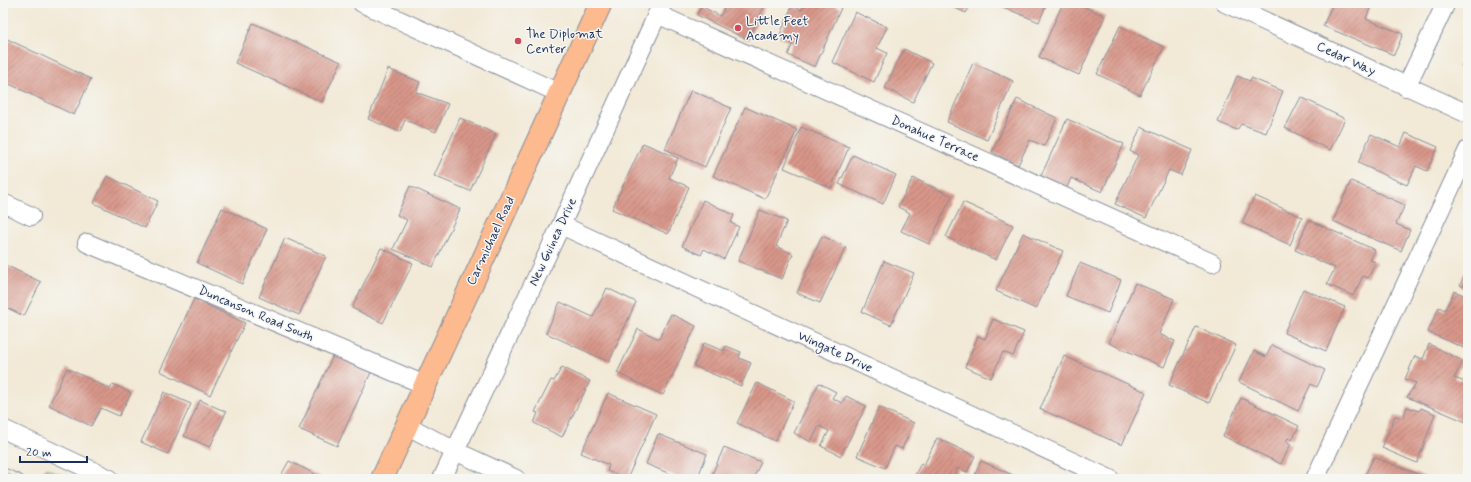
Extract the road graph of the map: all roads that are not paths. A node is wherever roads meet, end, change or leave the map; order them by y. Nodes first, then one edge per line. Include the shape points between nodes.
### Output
1 (362, 3) edge
2 (601, 3) edge
3 (1224, 3) edge
4 (1446, 3) edge
5 (660, 9) edge
6 (1406, 87) junction
7 (559, 93) junction
8 (1468, 114) edge
9 (1468, 150) edge
10 (3, 203) edge
11 (32, 216) dead end
12 (561, 225) junction
13 (87, 243) dead end
14 (1212, 263) dead end
15 (425, 385) junction
16 (406, 425) junction
17 (3, 428) edge
18 (455, 451) junction
19 (110, 479) edge
20 (382, 479) edge
21 (442, 479) edge
22 (516, 479) edge
23 (1110, 479) edge
24 (1315, 479) edge

1 - 7 street
2 - 7 main road, Carmichael Road
3 - 6 street, Cedar Way
4 - 6 street
5 - 12 street, New Guinea Drive
5 - 14 street, Donahue Terrace
6 - 8 street, Cedar Way
7 - 15 main road, Carmichael Road
9 - 24 street
10 - 11 street
12 - 18 street, New Guinea Drive
12 - 23 street, Wingate Drive
13 - 15 street, Duncanson Road South
15 - 16 main road, Carmichael Road
16 - 18 street
16 - 20 main road, Carmichael Road
17 - 19 street
18 - 21 street, New Guinea Drive
18 - 22 street

